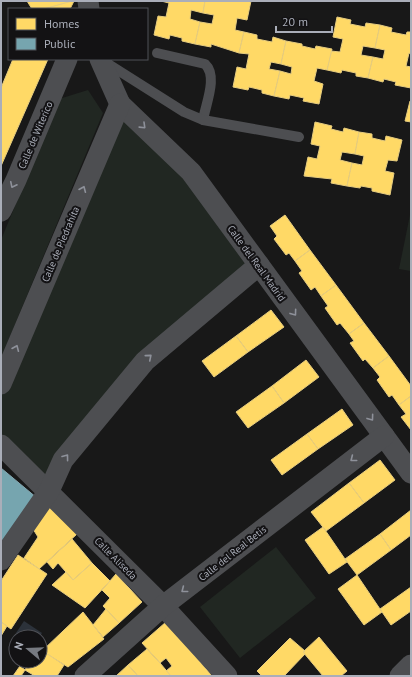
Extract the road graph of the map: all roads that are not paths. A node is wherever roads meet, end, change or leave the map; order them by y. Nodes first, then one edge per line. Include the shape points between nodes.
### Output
1 (157, 53) dead end
2 (67, 60) edge
3 (100, 60) edge
4 (102, 60) edge
5 (120, 104) junction
6 (203, 120) junction
7 (299, 137) dead end
8 (1, 211) edge
9 (259, 265) junction
10 (1, 384) edge
11 (384, 436) junction
12 (1, 445) edge
13 (411, 473) edge
14 (49, 491) junction
15 (1, 560) edge
16 (163, 606) junction
17 (411, 665) edge
18 (85, 676) edge
19 (227, 676) edge
20 (400, 676) edge

1 - 6 lane via 205,64 210,69 212,77
2 -> 8 street, Calle de Witerico
3 - 5 street, Calle del Real Madrid
4 - 6 lane via 184,112
5 -> 9 street, Calle del Real Madrid via 191,172
10 -> 5 street, Calle de Piedrahíta
6 - 7 lane
9 -> 11 street, Calle del Real Madrid
14 -> 9 street via 63,460 145,360
11 - 13 street, Calle del Real Madrid
11 -> 16 street, Calle del Real Betis
12 - 14 street, Calle Aliseda
14 - 15 street
14 - 16 street, Calle Aliseda
16 - 18 street, Calle del Real Betis
16 - 19 street, Calle Aliseda
17 - 20 street

